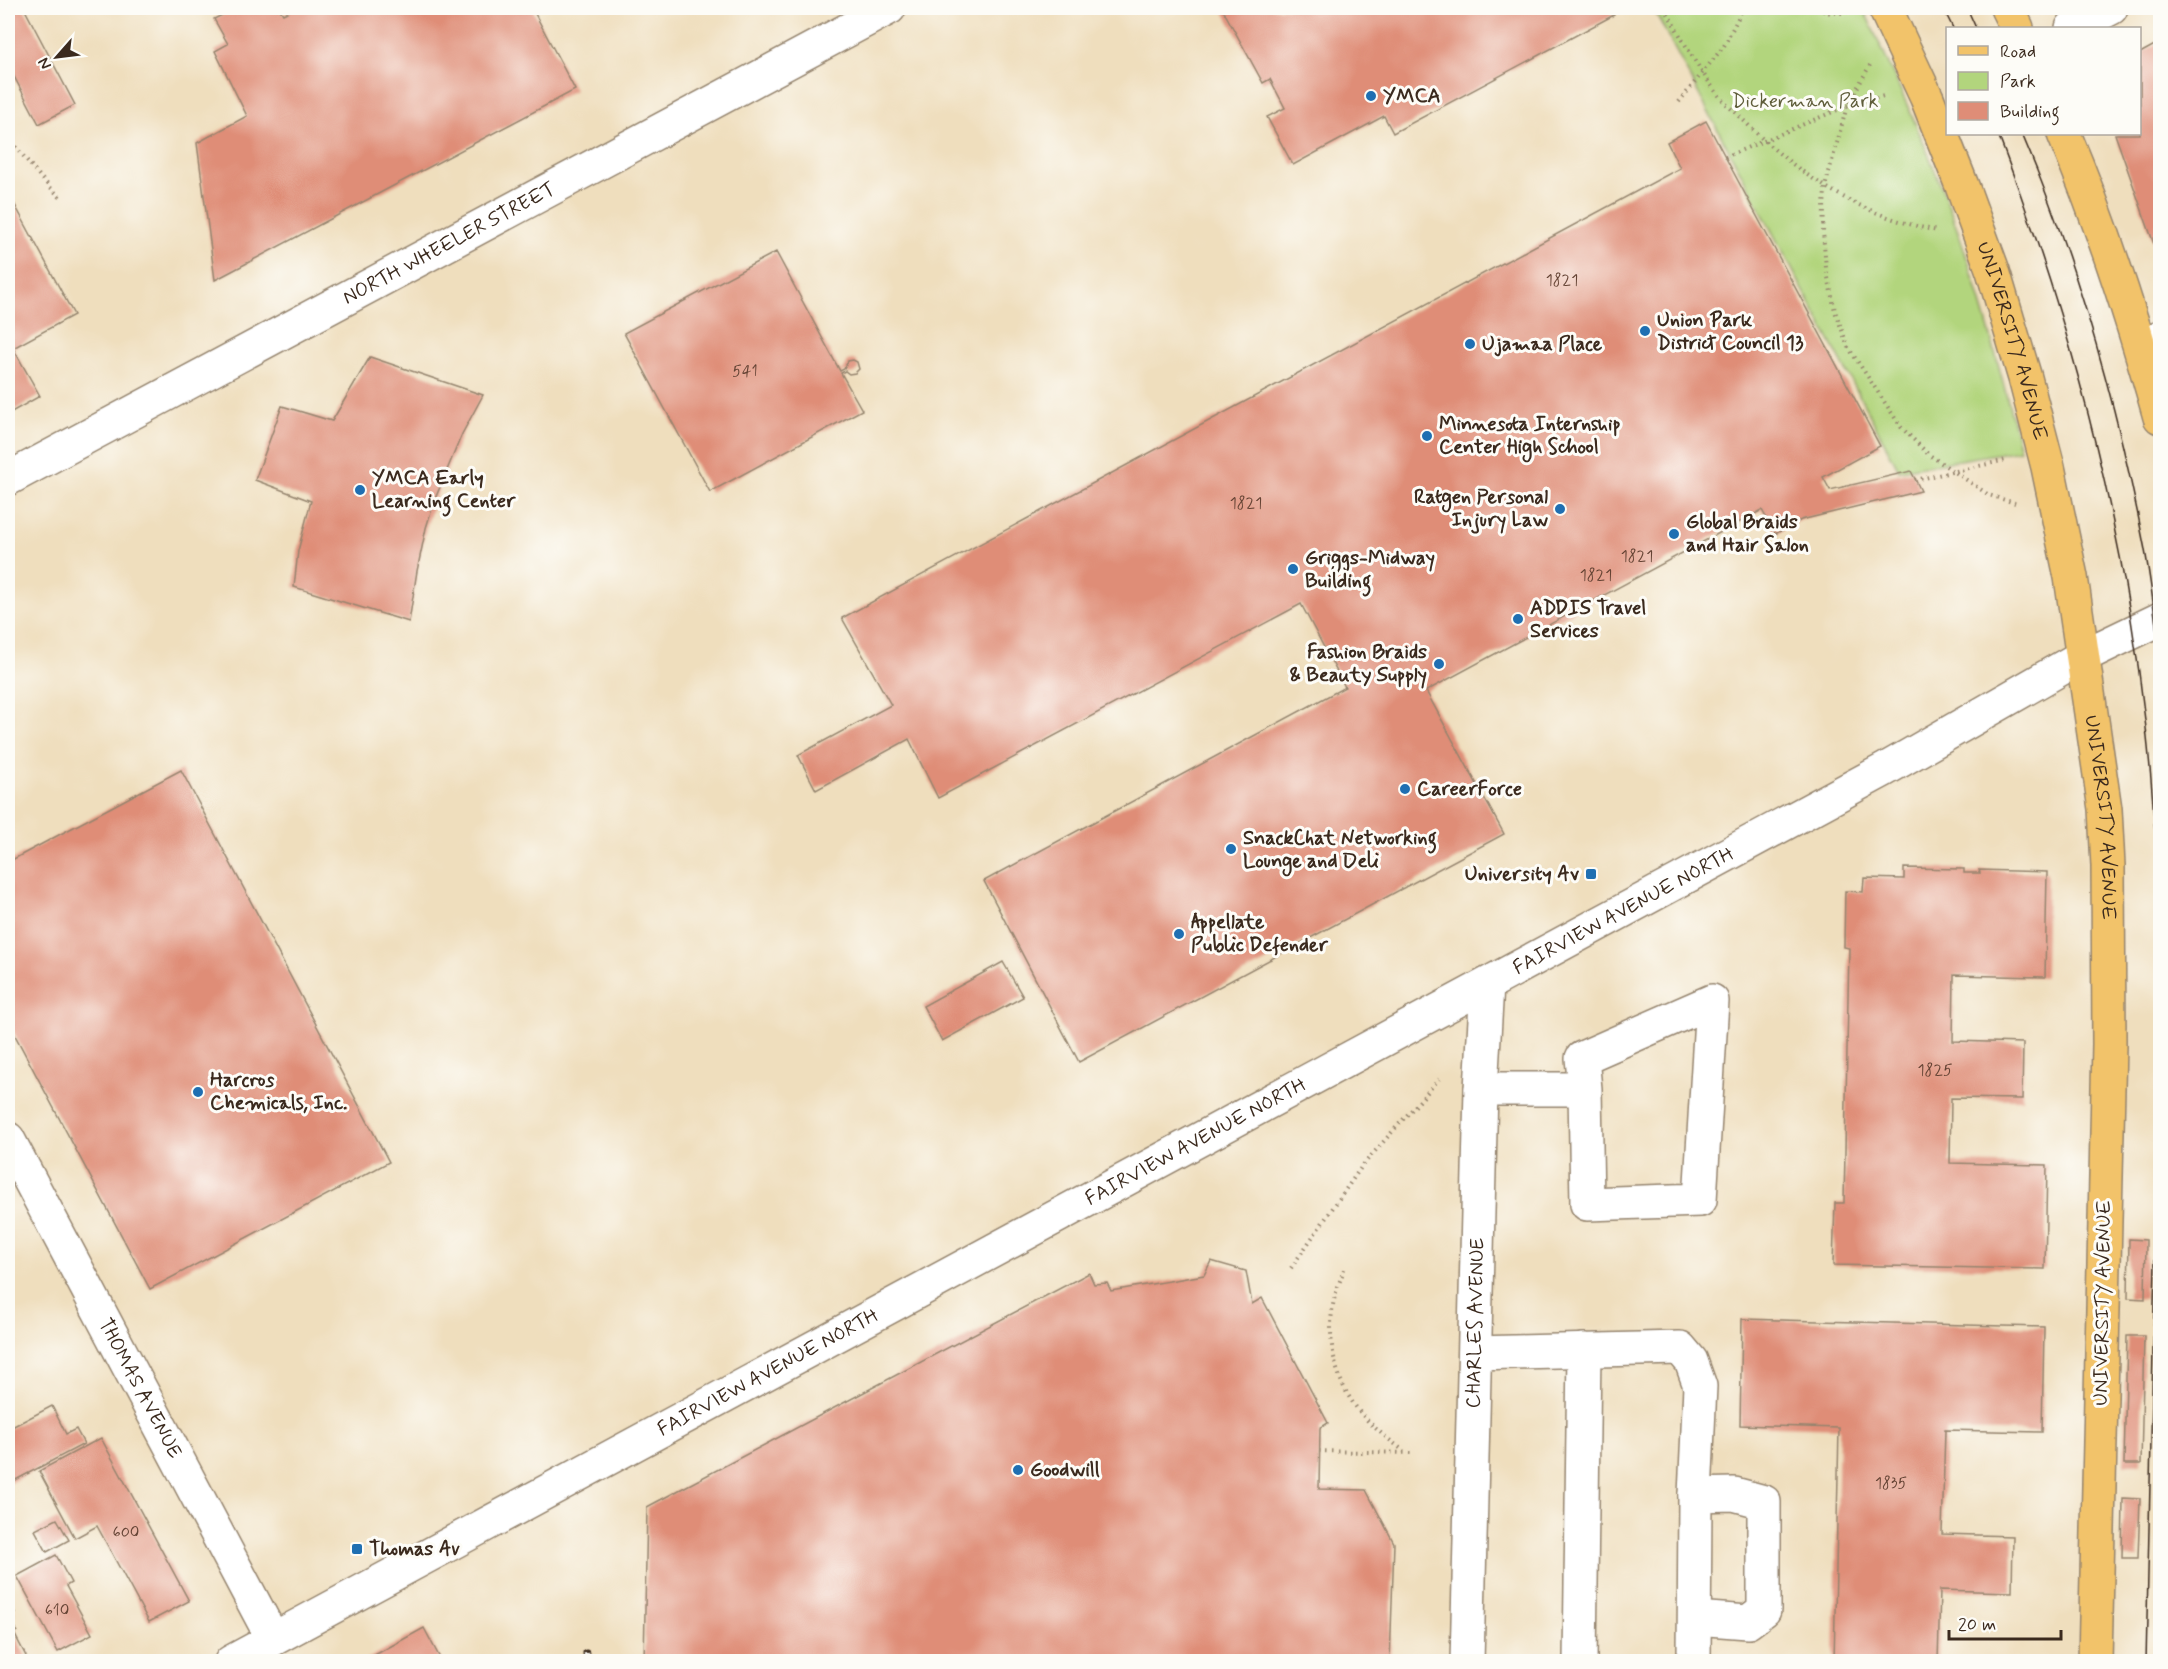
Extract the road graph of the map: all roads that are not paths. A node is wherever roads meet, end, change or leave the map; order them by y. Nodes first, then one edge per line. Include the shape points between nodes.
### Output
1 (889, 8) edge
2 (1885, 8) edge
3 (2007, 8) edge
4 (2111, 8) edge
5 (2016, 27) edge
6 (2074, 27) edge
7 (2064, 135) edge
8 (2151, 342) edge
9 (2160, 417) edge
10 (8, 479) edge
11 (2160, 619) edge
12 (2081, 657) junction
13 (1487, 985) junction
14 (1481, 1089) junction
15 (1585, 1089) junction
16 (8, 1139) edge
17 (1584, 1350) junction
18 (1475, 1353) junction
19 (1695, 1495) junction
20 (1695, 1618) junction
21 (273, 1638) junction
22 (231, 1662) edge
23 (1467, 1662) edge
24 (1580, 1662) edge
25 (1694, 1662) edge
26 (2095, 1662) edge

1 - 10 street, NORTH WHEELER STREET
2 - 12 main road, UNIVERSITY AVENUE via 1928,98 2011,328 2048,467 2071,577
3 - 5 main road
4 - 6 street
7 - 8 main road
8 - 9 main road
11 - 12 street, FAIRVIEW AVENUE NORTH
12 - 13 street, FAIRVIEW AVENUE NORTH via 1884,770
12 - 26 main road, UNIVERSITY AVENUE via 2105,809 2108,867 2109,1044
13 - 14 street, CHARLES AVENUE
13 - 21 street, FAIRVIEW AVENUE NORTH
14 - 15 street
14 - 18 street, CHARLES AVENUE
15 - 15 street via 1587,1203 1701,1200 1712,1001 1582,1058
16 - 21 street, THOMAS AVENUE
17 - 18 street
17 - 19 street via 1680,1348 1691,1361 1700,1386
17 - 24 street
18 - 23 street, CHARLES AVENUE
19 - 20 street
19 - 20 street via 1734,1494 1764,1502 1764,1610 1748,1622
20 - 25 street
21 - 22 street, FAIRVIEW AVENUE NORTH

